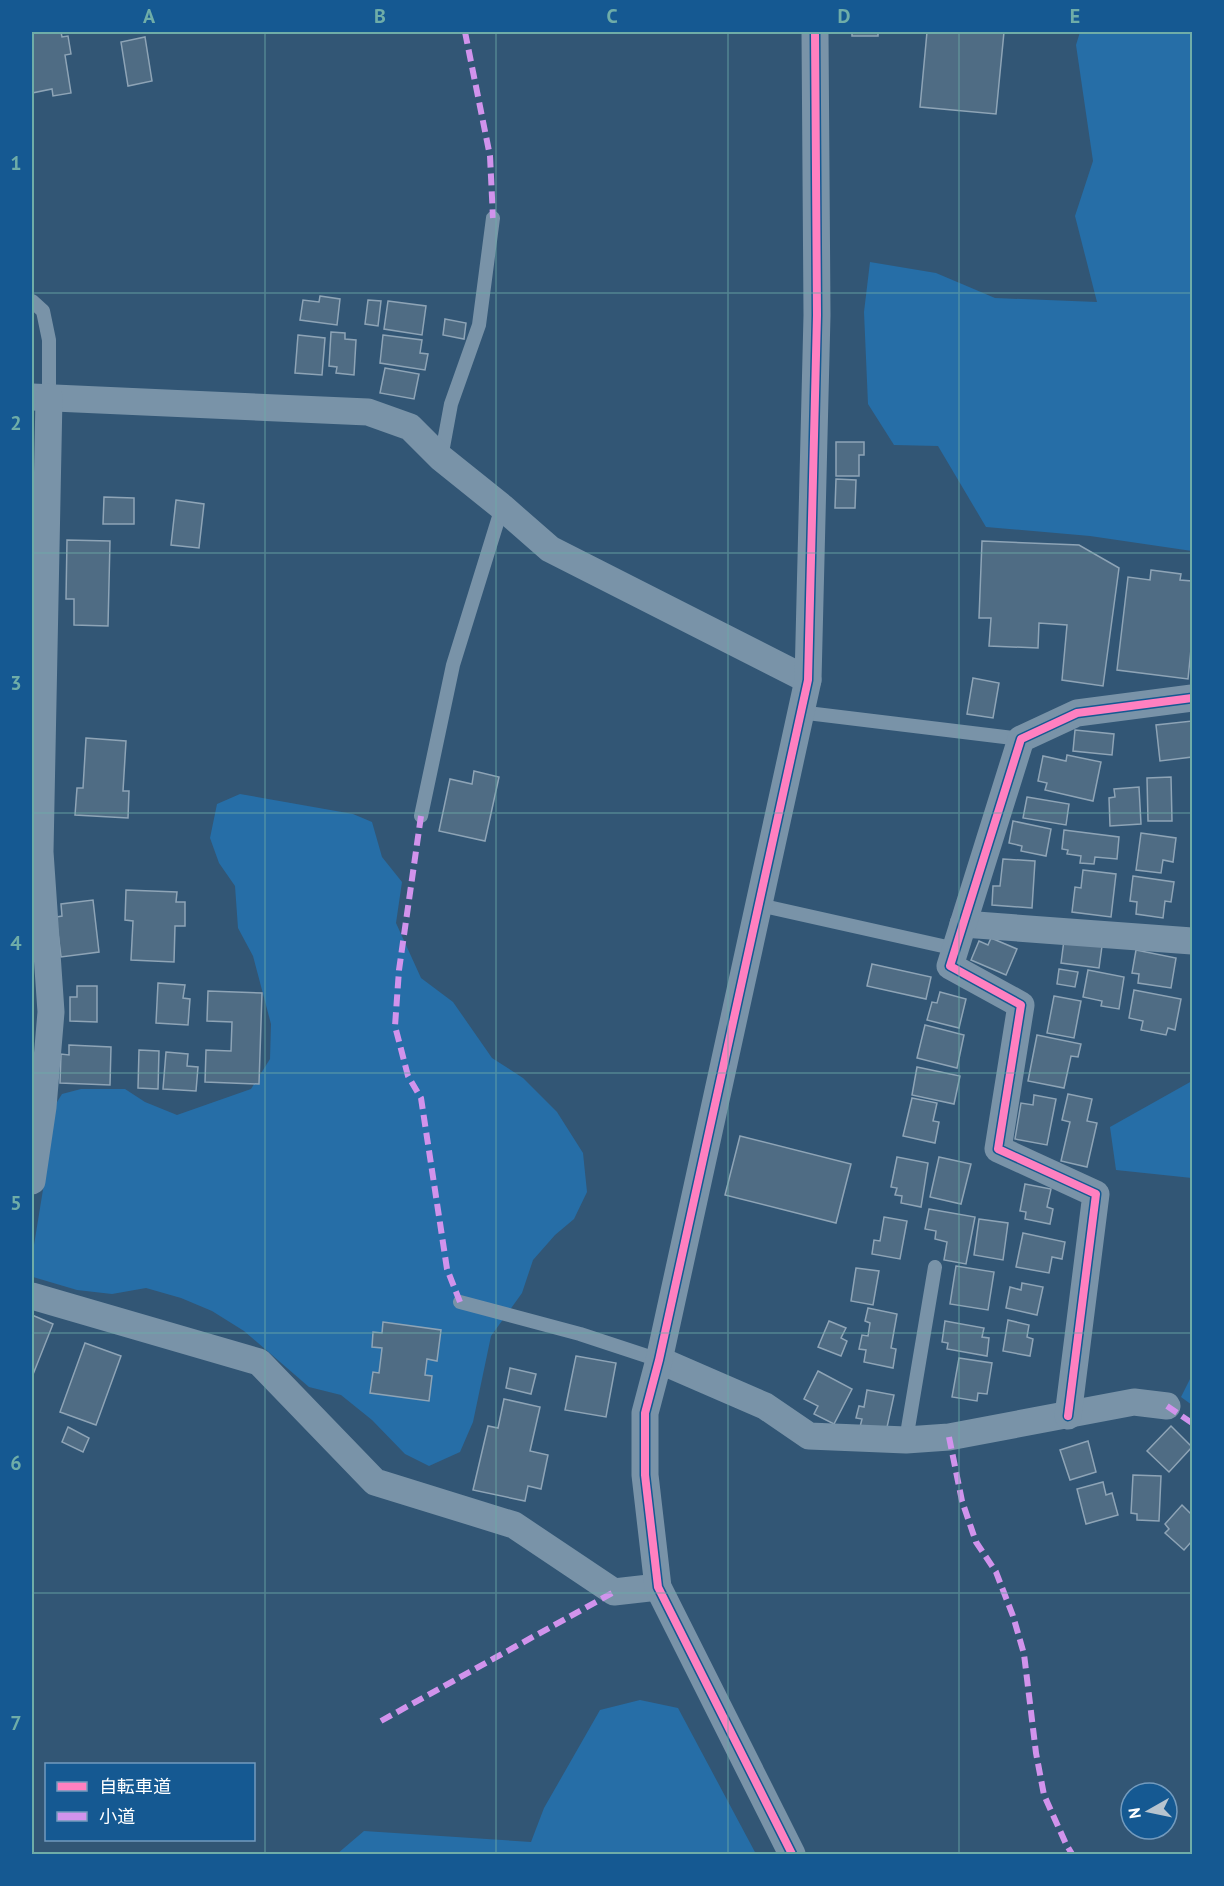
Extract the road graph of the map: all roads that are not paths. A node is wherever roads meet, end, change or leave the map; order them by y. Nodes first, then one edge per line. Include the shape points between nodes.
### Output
1 (815, 32) edge
2 (493, 218) dead end
3 (32, 301) edge
4 (40, 397) edge
5 (441, 458) junction
6 (502, 507) junction
7 (808, 680) junction
8 (1192, 698) edge
9 (800, 712) junction
10 (1022, 739) junction
11 (421, 816) dead end
12 (36, 852) edge
13 (759, 904) junction
14 (959, 937) junction
15 (1192, 941) edge
16 (32, 1181) edge
17 (935, 1267) dead end
18 (32, 1296) edge
19 (460, 1302) dead end
20 (659, 1360) junction
21 (1167, 1406) dead end
22 (1068, 1416) junction
23 (906, 1440) junction
24 (657, 1587) junction
25 (792, 1854) edge

1 - 7 street via 817,315
2 - 5 lane via 479,325 451,404
3 - 4 lane via 43,310 49,340
4 - 5 street via 368,412 410,427
4 - 12 street
5 - 6 street
6 - 7 street via 550,549
6 - 11 lane via 453,665
7 - 9 street
8 - 10 street via 1077,713
9 - 10 lane
9 - 13 street
10 - 14 street
12 - 16 street via 51,1012
13 - 14 lane
13 - 20 street
14 - 15 street
14 - 22 street via 950,966 1021,1005 998,1149 1096,1194
17 - 23 lane
18 - 24 street via 259,1362 375,1482 514,1525 614,1592
19 - 20 lane
20 - 23 street via 765,1406 809,1436
20 - 24 street via 645,1413 645,1475
21 - 22 street via 1134,1402
22 - 23 street via 949,1437
24 - 25 street

